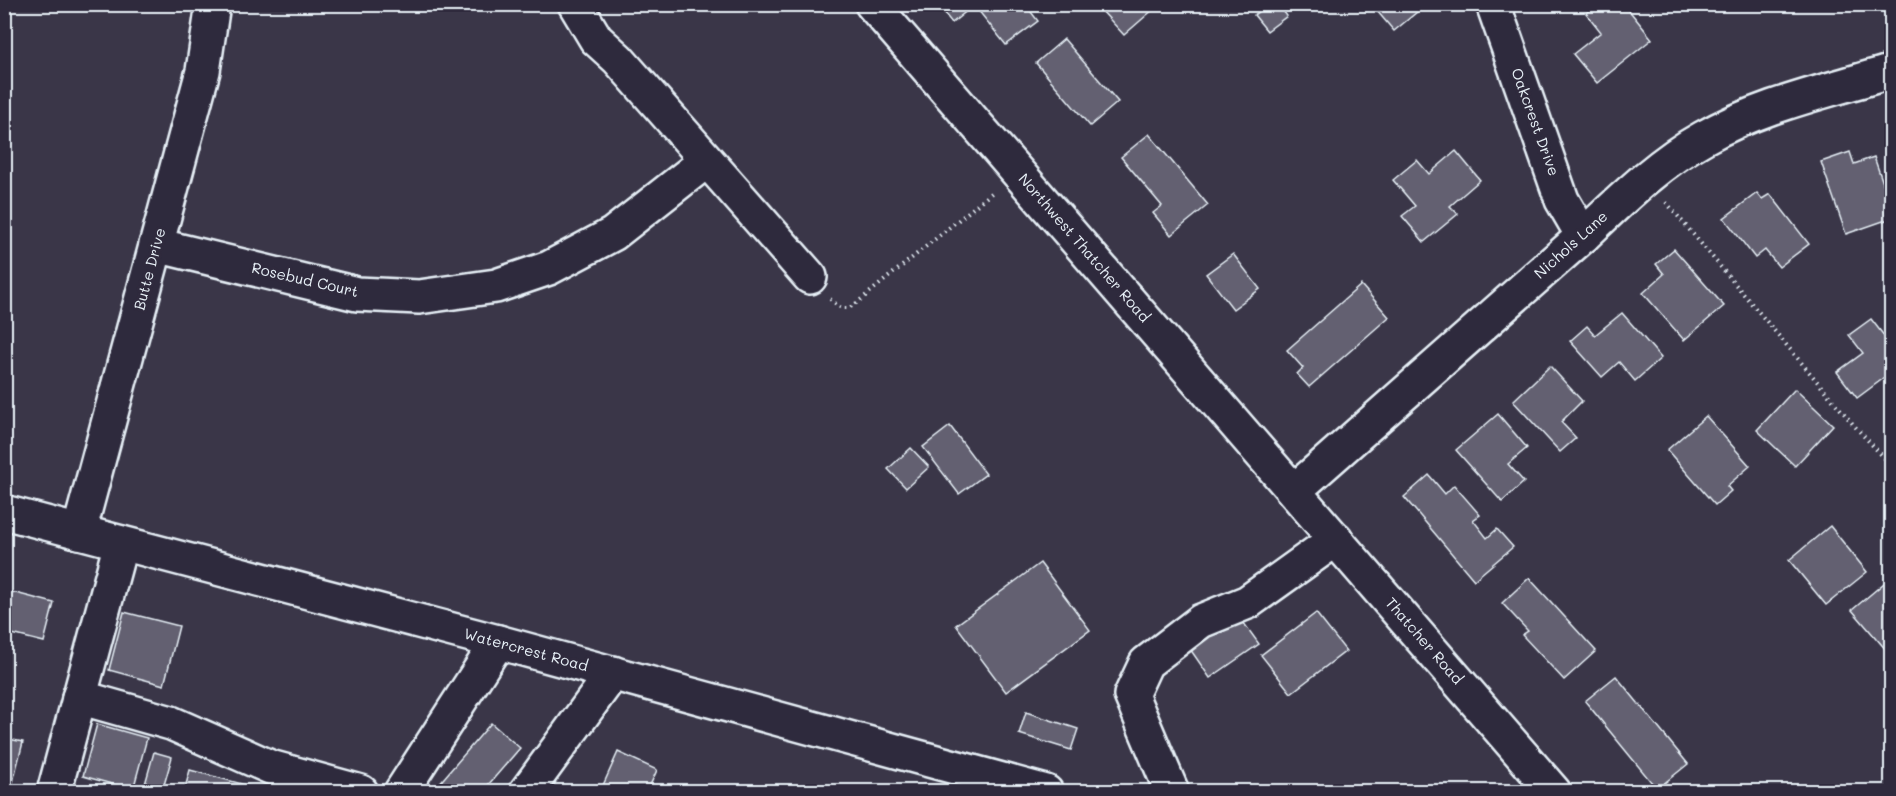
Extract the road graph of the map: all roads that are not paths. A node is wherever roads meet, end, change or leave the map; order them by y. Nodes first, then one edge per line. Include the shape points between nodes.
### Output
1 (213, 4) edge
2 (575, 4) edge
3 (873, 4) edge
4 (1493, 4) edge
5 (1892, 71) edge
6 (706, 161) junction
7 (1583, 236) junction
8 (156, 245) junction
9 (810, 277) road end
10 (1294, 491) junction
11 (4, 512) edge
12 (79, 532) junction
13 (1336, 538) junction
14 (121, 543) junction
15 (498, 642) junction
16 (613, 673) junction
17 (79, 697) junction
18 (54, 792) edge
19 (361, 792) edge
20 (401, 792) edge
21 (526, 792) edge
22 (1046, 792) edge
23 (1172, 792) edge
24 (1554, 792) edge

1 - 8 street, Butte Drive via 203,71
2 - 6 street via 596,39
3 - 10 street, Northwest Thatcher Road
4 - 7 street, Oakcrest Drive via 1562,200
5 - 7 street, Nichols Lane via 1731,123 1673,156
6 - 8 street, Rosebud Court via 613,234 549,268 496,286 419,297 357,294
6 - 9 street
7 - 10 street, Nichols Lane
8 - 12 street, Butte Drive
10 - 13 street, Thatcher Road
11 - 12 street, Watercrest Road
12 - 14 street, Watercrest Road
13 - 23 street via 1248,602 1201,621 1146,663 1131,695
13 - 24 street, Thatcher Road
14 - 15 street, Watercrest Road
14 - 17 street
15 - 16 street, Watercrest Road
15 - 20 street
16 - 21 street
16 - 22 street, Watercrest Road
17 - 18 street
17 - 19 street via 171,723 270,767

